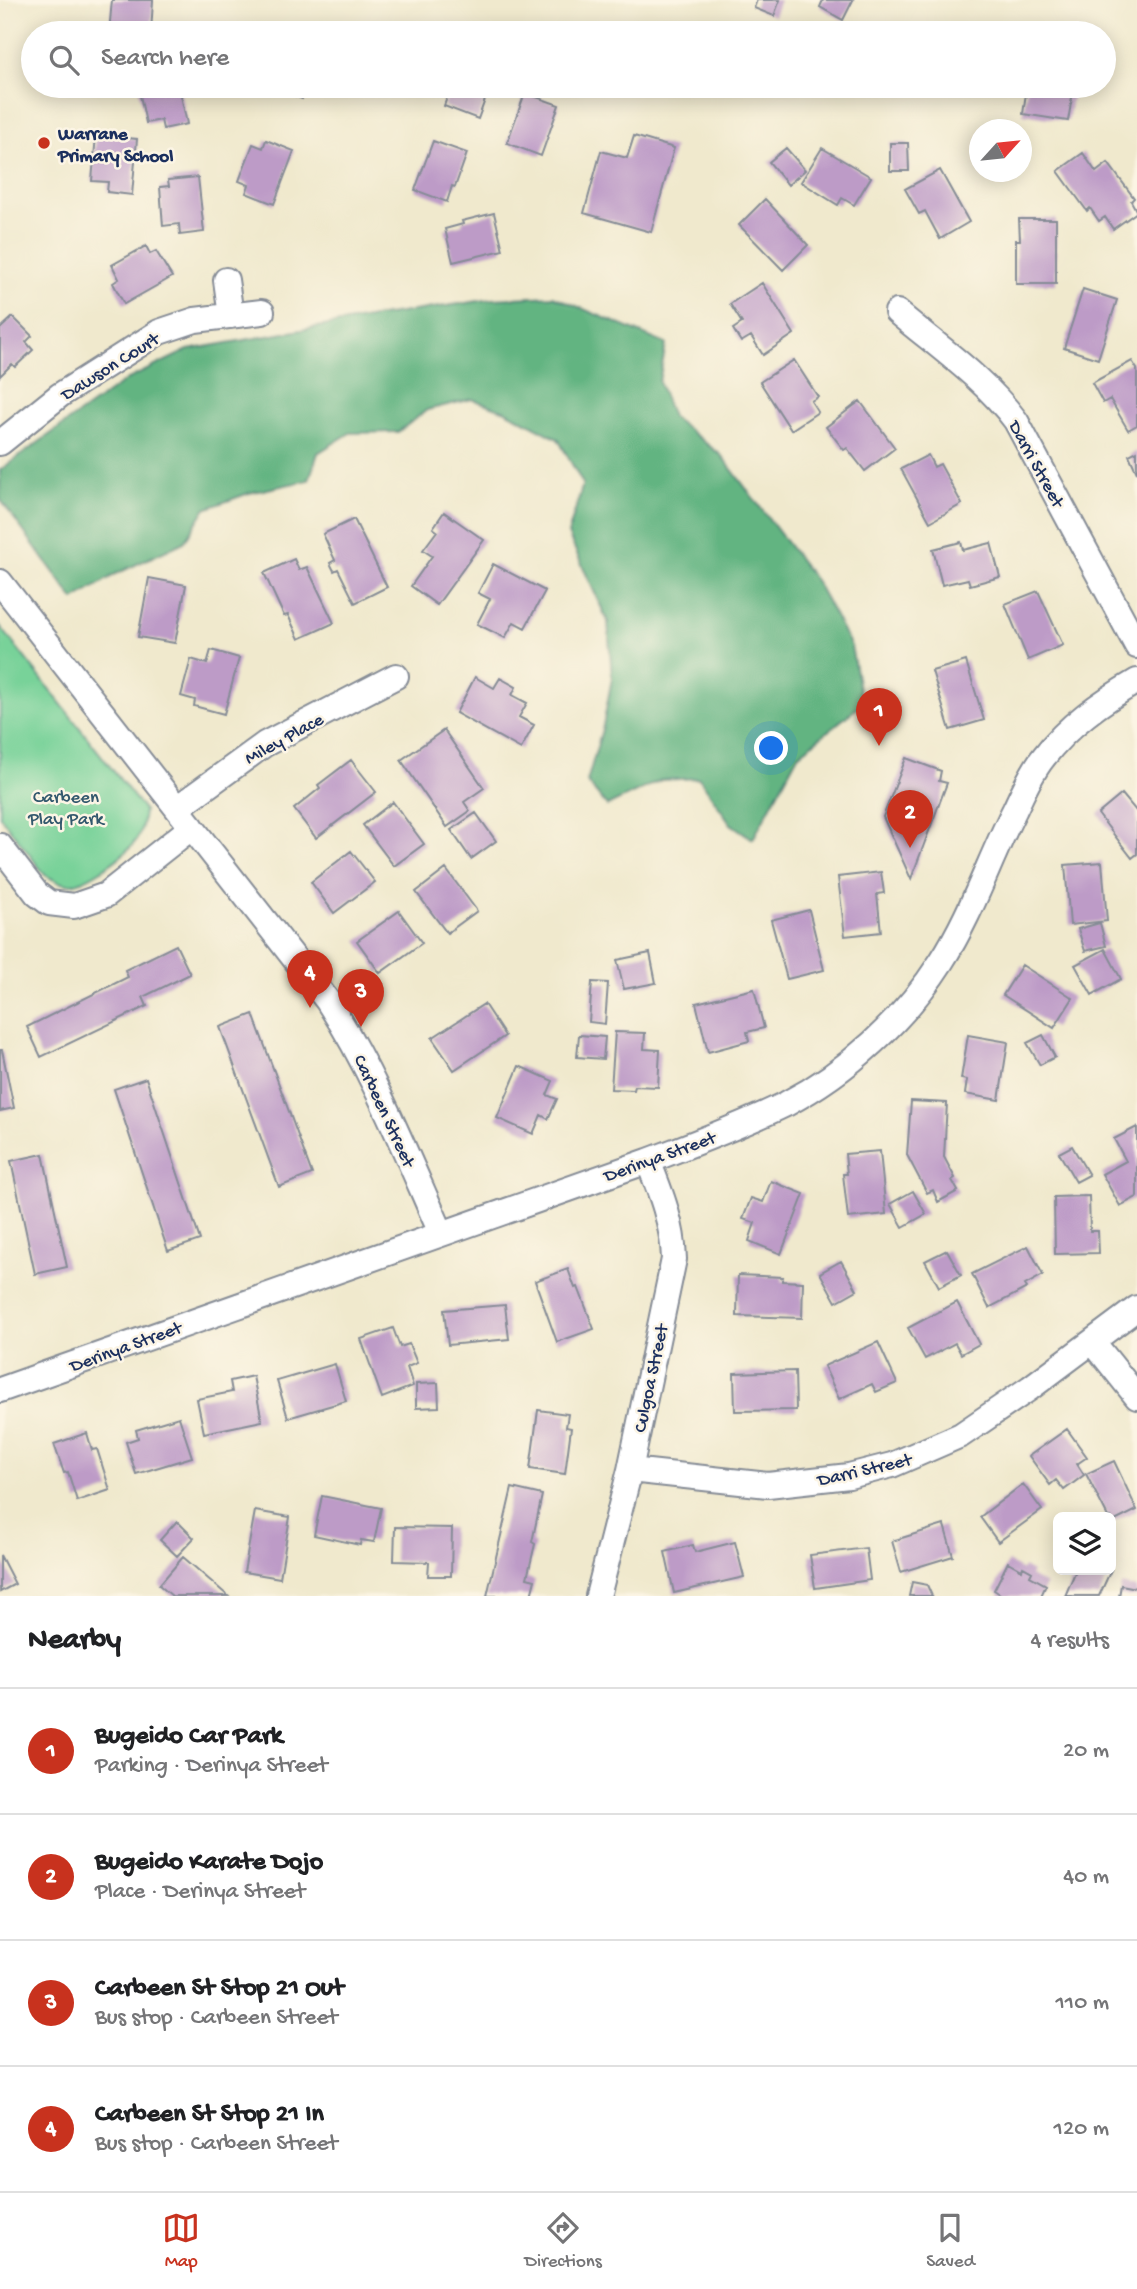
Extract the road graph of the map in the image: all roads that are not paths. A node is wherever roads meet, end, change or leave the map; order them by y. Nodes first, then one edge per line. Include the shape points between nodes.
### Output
1 (226, 280) dead end
2 (262, 312) dead end
3 (897, 312) dead end
4 (231, 316) junction
5 (0, 443) edge
6 (0, 582) edge
7 (1137, 646) edge
8 (396, 676) dead end
9 (1137, 681) edge
10 (177, 808) junction
11 (192, 827) junction
12 (0, 846) edge
13 (648, 1161) junction
14 (441, 1233) junction
15 (1137, 1308) edge
16 (1093, 1342) junction
17 (0, 1390) edge
18 (1137, 1398) edge
19 (630, 1470) junction
20 (598, 1596) edge

1 - 4 street
2 - 4 street, Dawson Court
3 - 7 street, Darri Street via 985,387 1016,421
4 - 5 street, Dawson Court via 195,320 159,332 60,395
6 - 10 street, Carbeen Street
8 - 10 street, Miley Place via 265,744
9 - 13 street, Derinya Street via 1085,715 1041,759 951,946 921,989 878,1037 827,1079 788,1102
10 - 11 street, Carbeen Street
11 - 12 street via 106,895 74,906 48,903
11 - 14 street, Carbeen Street via 352,1037
13 - 14 street, Derinya Street
13 - 19 street, Culgoa Street via 665,1204 674,1259
14 - 17 street, Derinya Street
15 - 16 street, Darri Street
16 - 18 street
16 - 19 street, Darri Street via 961,1435 892,1465 849,1476 768,1485
19 - 20 street, Culgoa Street

